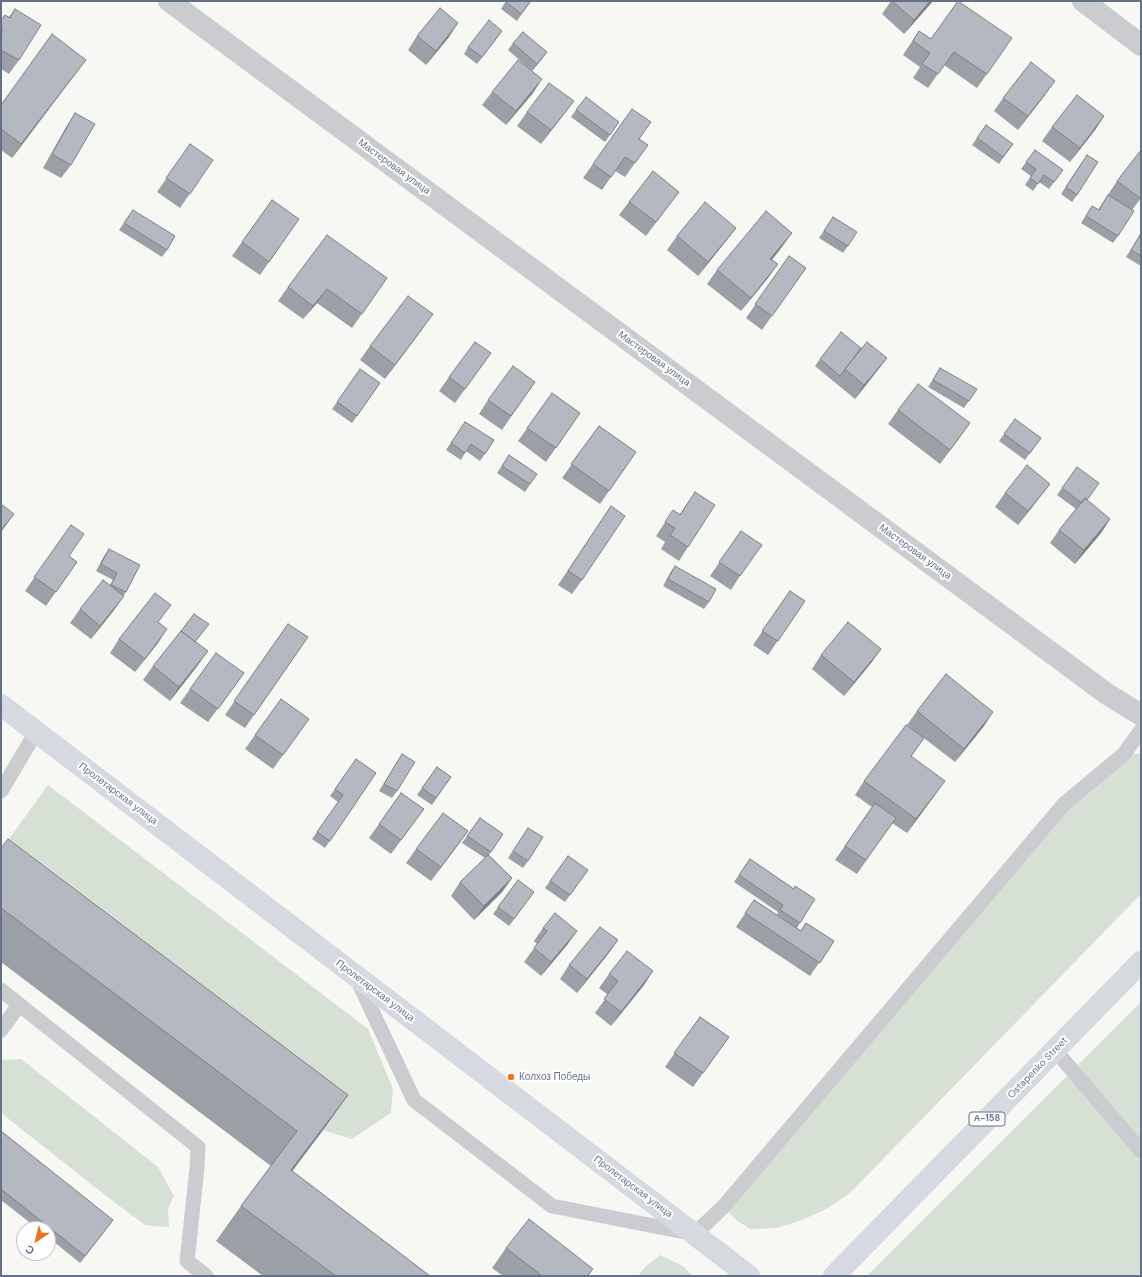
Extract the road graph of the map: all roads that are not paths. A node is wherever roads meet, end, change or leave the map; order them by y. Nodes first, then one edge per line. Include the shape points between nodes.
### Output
1 (169, 1) edge
2 (1082, 1) edge
3 (1141, 46) edge
4 (1, 705) edge
5 (1141, 715) edge
6 (1141, 730) edge
7 (36, 732) junction
8 (1, 791) edge
9 (1141, 962) edge
10 (356, 976) junction
11 (1, 990) edge
12 (19, 1005) junction
13 (1, 1030) edge
14 (1055, 1050) junction
15 (1141, 1150) edge
16 (695, 1234) junction
17 (206, 1276) edge
18 (749, 1276) edge
19 (834, 1276) edge

1 - 5 street, Мастеровая улица via 1101,689
2 - 3 street
4 - 7 street, Пролетарская улица
6 - 16 lane via 1124,754 1064,804 724,1206
7 - 8 lane
7 - 10 street, Пролетарская улица
9 - 14 street, Ostapenko Street / А-158
10 - 16 street, Пролетарская улица
10 - 16 lane via 414,1100 552,1206
11 - 12 lane
12 - 13 lane
12 - 17 lane via 198,1147 186,1261
14 - 15 lane
14 - 19 street, Ostapenko Street / А-158
16 - 18 street, Пролетарская улица

